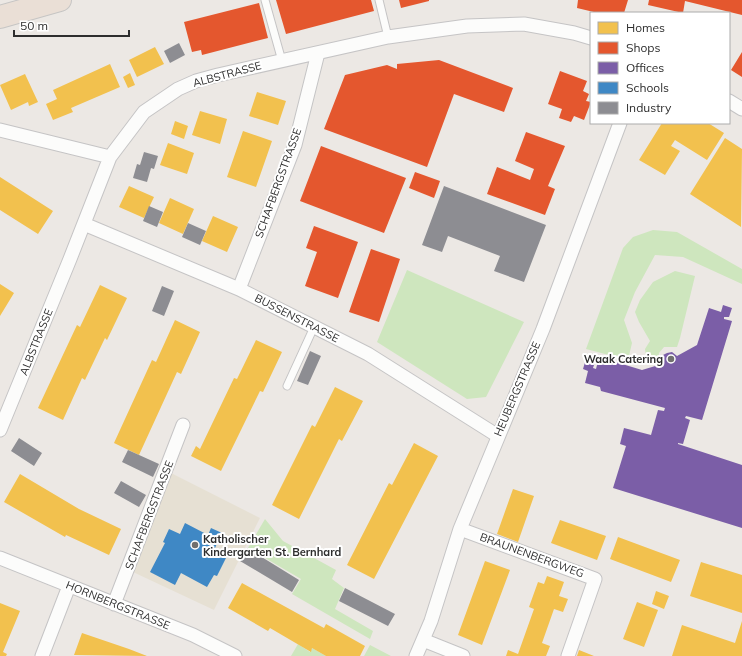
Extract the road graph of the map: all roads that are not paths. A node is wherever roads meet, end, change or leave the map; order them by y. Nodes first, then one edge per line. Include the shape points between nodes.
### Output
1 (60, 0) edge
2 (265, 0) edge
3 (379, 0) edge
4 (0, 17) edge
5 (388, 36) junction
6 (590, 38) edge
7 (318, 53) junction
8 (282, 61) junction
9 (730, 102) edge
10 (742, 109) edge
11 (620, 124) edge
12 (0, 130) edge
13 (110, 157) junction
14 (84, 224) junction
15 (239, 289) junction
16 (314, 327) junction
17 (287, 386) dead end
18 (183, 425) dead end
19 (0, 430) edge
20 (498, 436) junction
21 (460, 529) junction
22 (0, 558) edge
23 (69, 586) junction
24 (114, 604) junction
25 (423, 640) junction
26 (42, 656) edge
27 (234, 656) edge
28 (416, 656) edge
29 (463, 656) edge
30 (568, 656) edge

1 - 4 highway
2 - 8 lane
3 - 5 lane
5 - 6 street, ALBSTRASSE via 467,26 524,24
5 - 7 street, ALBSTRASSE
7 - 8 street, ALBSTRASSE
7 - 15 street, SCHAFBERGSTRASSE via 295,145
8 - 13 street, ALBSTRASSE via 196,81 178,89 144,112
9 - 10 street
11 - 20 street, HEUBERGSTRASSE via 543,330
12 - 13 street
13 - 14 street, ALBSTRASSE
14 - 15 street, BUSSENSTRASSE
14 - 19 street, ALBSTRASSE
15 - 16 street, BUSSENSTRASSE
16 - 17 lane
16 - 20 street, BUSSENSTRASSE via 368,354
18 - 24 street, SCHAFBERGSTRASSE
20 - 21 street, HEUBERGSTRASSE
21 - 25 street, HEUBERGSTRASSE
21 - 30 street, BRAUNENBERGWEG via 595,579
22 - 23 street, HORNBERGSTRASSE
23 - 24 street, HORNBERGSTRASSE
23 - 26 street
24 - 27 street, HORNBERGSTRASSE via 192,635
25 - 28 street, HEUBERGSTRASSE
25 - 29 street

